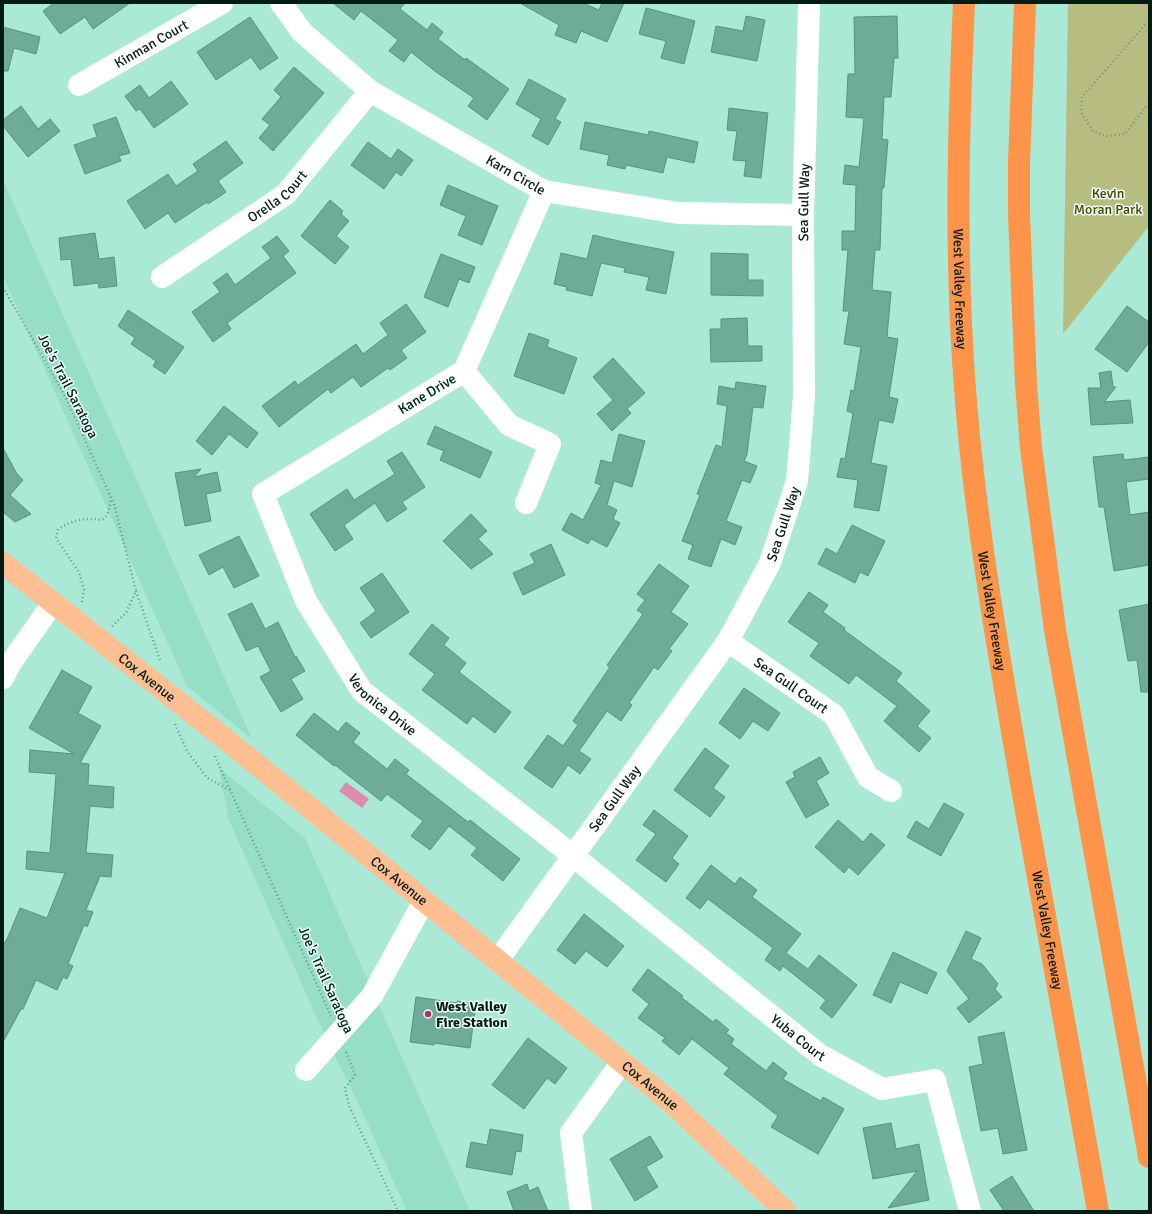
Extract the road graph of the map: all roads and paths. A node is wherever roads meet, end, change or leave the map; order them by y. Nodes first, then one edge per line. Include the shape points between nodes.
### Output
1 (222, 3) edge
2 (281, 3) edge
3 (809, 3) edge
4 (964, 3) edge
5 (1025, 3) edge
6 (1149, 24) edge
7 (79, 85) dead end
8 (370, 91) junction
9 (1149, 103) edge
10 (544, 191) junction
11 (803, 215) junction
12 (162, 277) dead end
13 (3, 287) edge
14 (464, 371) junction
15 (263, 494) joint
16 (111, 497) junction
17 (526, 503) dead end
18 (3, 563) edge
19 (53, 603) junction
20 (82, 605) dead end
21 (111, 627) dead end
22 (728, 641) junction
23 (3, 678) edge
24 (216, 756) dead end
25 (891, 791) dead end
26 (573, 857) junction
27 (424, 901) junction
28 (498, 960) junction
29 (338, 1034) junction
30 (622, 1062) junction
31 (306, 1070) dead end
32 (1149, 1157) edge
33 (398, 1211) edge
34 (581, 1211) edge
35 (785, 1211) edge
36 (970, 1211) edge
37 (1098, 1211) edge

1 - 7 street, Kinman Court
2 - 8 street, Karn Circle via 302,32
3 - 11 street, Sea Gull Way
4 - 37 highway, West Valley Freeway via 960,85 958,259 965,389 977,510 995,636
5 - 32 highway via 1019,215 1031,448 1055,630
6 - 9 path via 1145,25 1082,97 1081,112 1092,131 1107,136 1125,134
8 - 10 street, Karn Circle
8 - 12 street, Orella Court via 286,194
10 - 11 street, Karn Circle via 678,213
10 - 14 street, Kane Drive
11 - 22 street, Sea Gull Way via 804,396 797,481 770,563
13 - 16 path, Joe's Trail Saratoga via 66,398
14 - 15 street, Kane Drive
14 - 17 street via 509,425 550,444
15 - 26 street, Veronica Drive via 306,601 362,690
16 - 20 path via 110,510 106,518 88,518 58,529 56,538 79,572 84,590
16 - 21 path, Joe's Trail Saratoga via 136,591 126,613
18 - 19 main road, Cox Avenue
19 - 23 street
19 - 27 main road, Cox Avenue
22 - 25 street, Sea Gull Court via 834,715 868,777
22 - 26 street, Sea Gull Way
24 - 29 path, Joe's Trail Saratoga
26 - 28 street, Sea Gull Way
26 - 36 street, Yuba Court via 820,1055 882,1089 935,1080
27 - 28 main road, Cox Avenue
27 - 29 street via 372,996
28 - 30 main road, Cox Avenue
29 - 31 street
29 - 33 path, Joe's Trail Saratoga via 355,1075 345,1088 349,1106
30 - 34 street via 570,1133
30 - 35 main road, Cox Avenue via 672,1103

